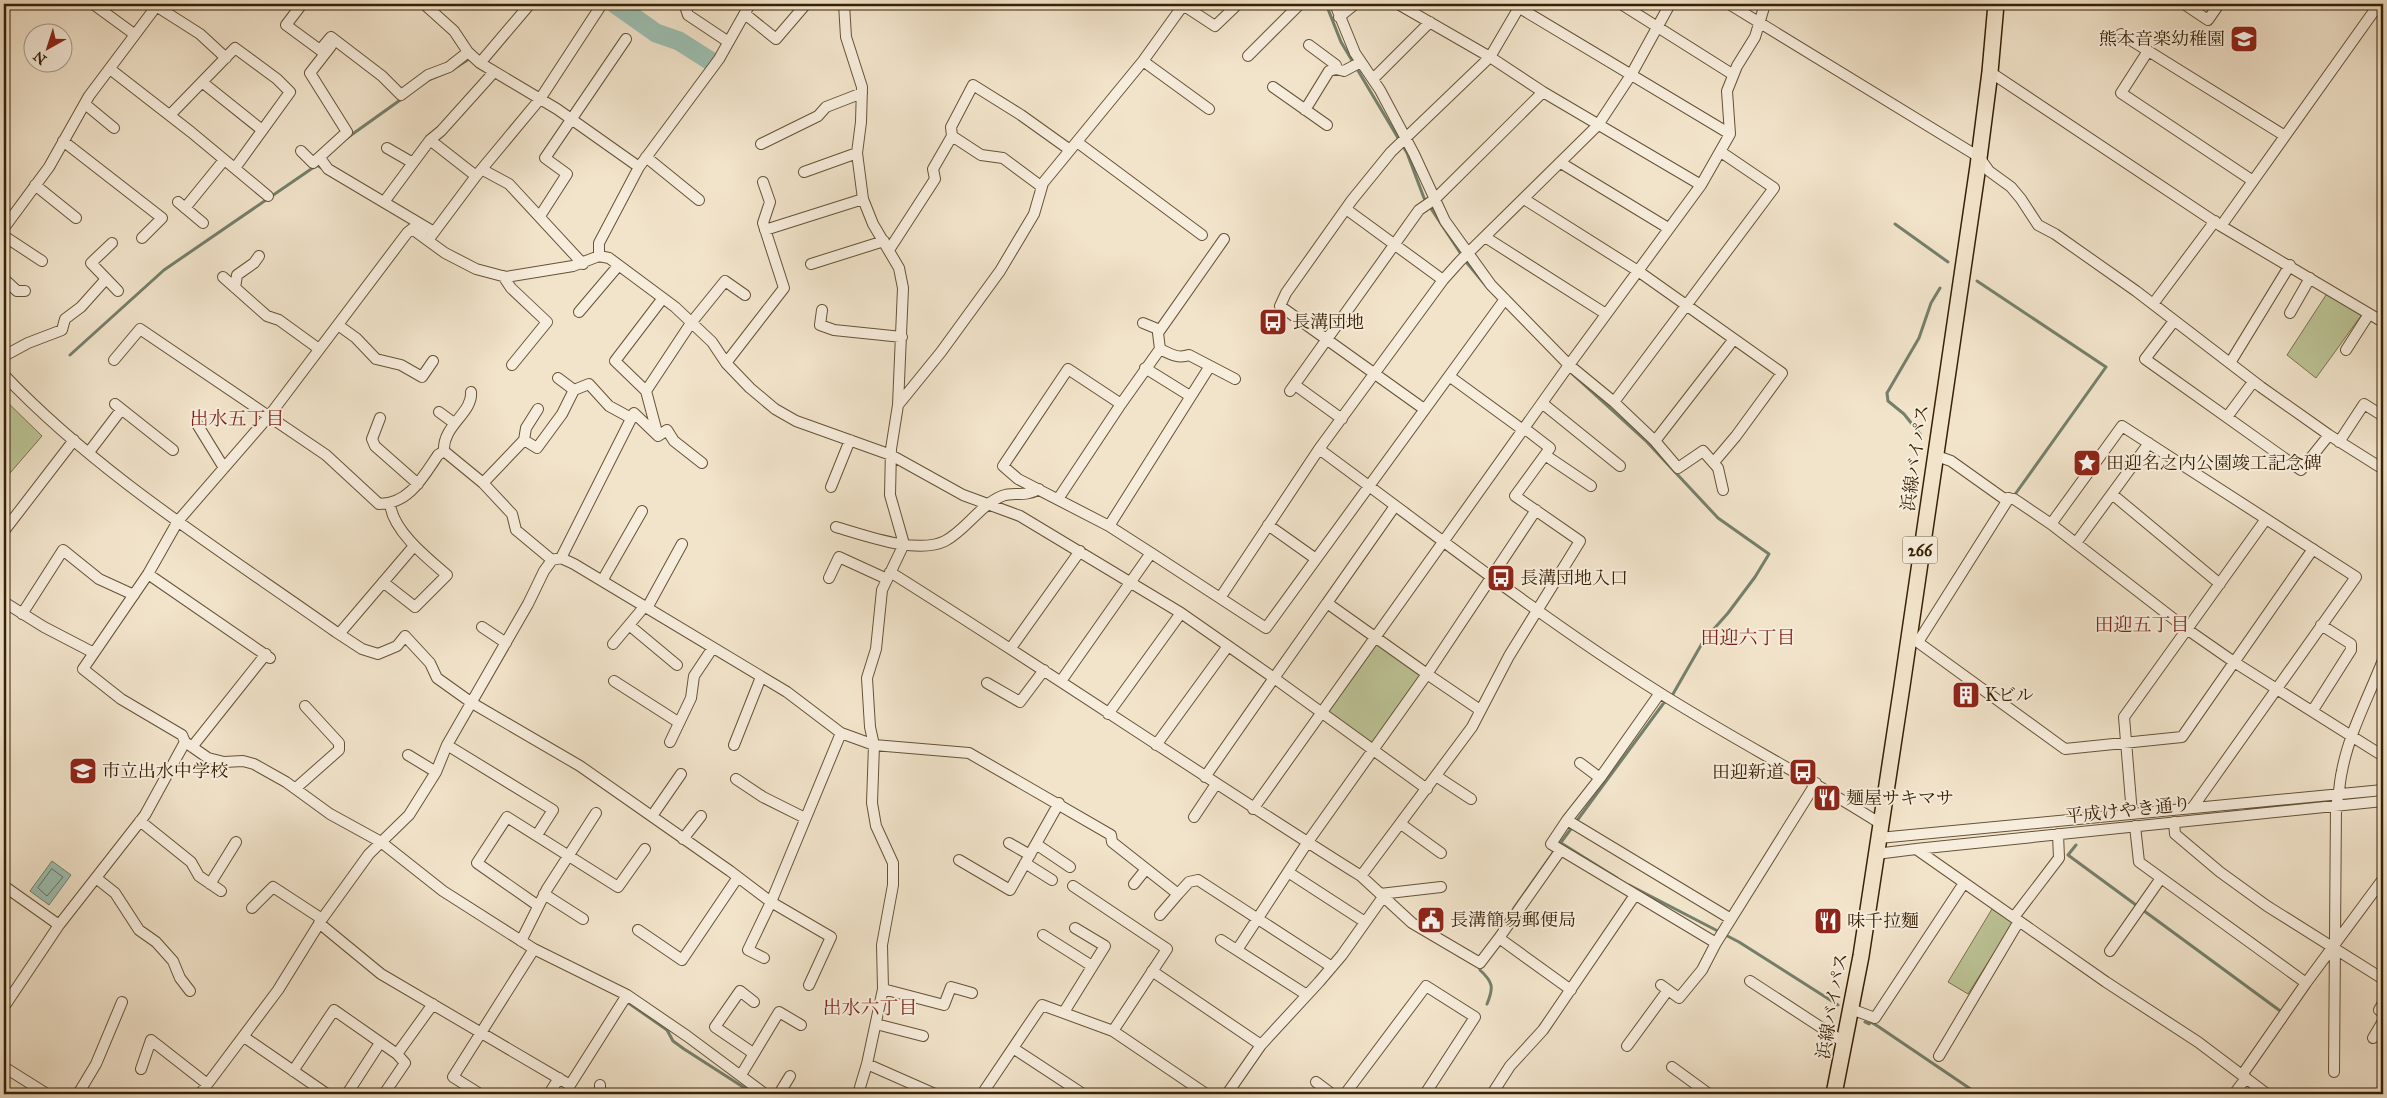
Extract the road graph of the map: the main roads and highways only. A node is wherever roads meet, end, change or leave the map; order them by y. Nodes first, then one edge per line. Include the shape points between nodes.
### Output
1 (1996, 4) edge
2 (1834, 1094) edge

1 - 2 highway, 浜線バイパス / 266 via 1979,157 1934,455 1913,639

